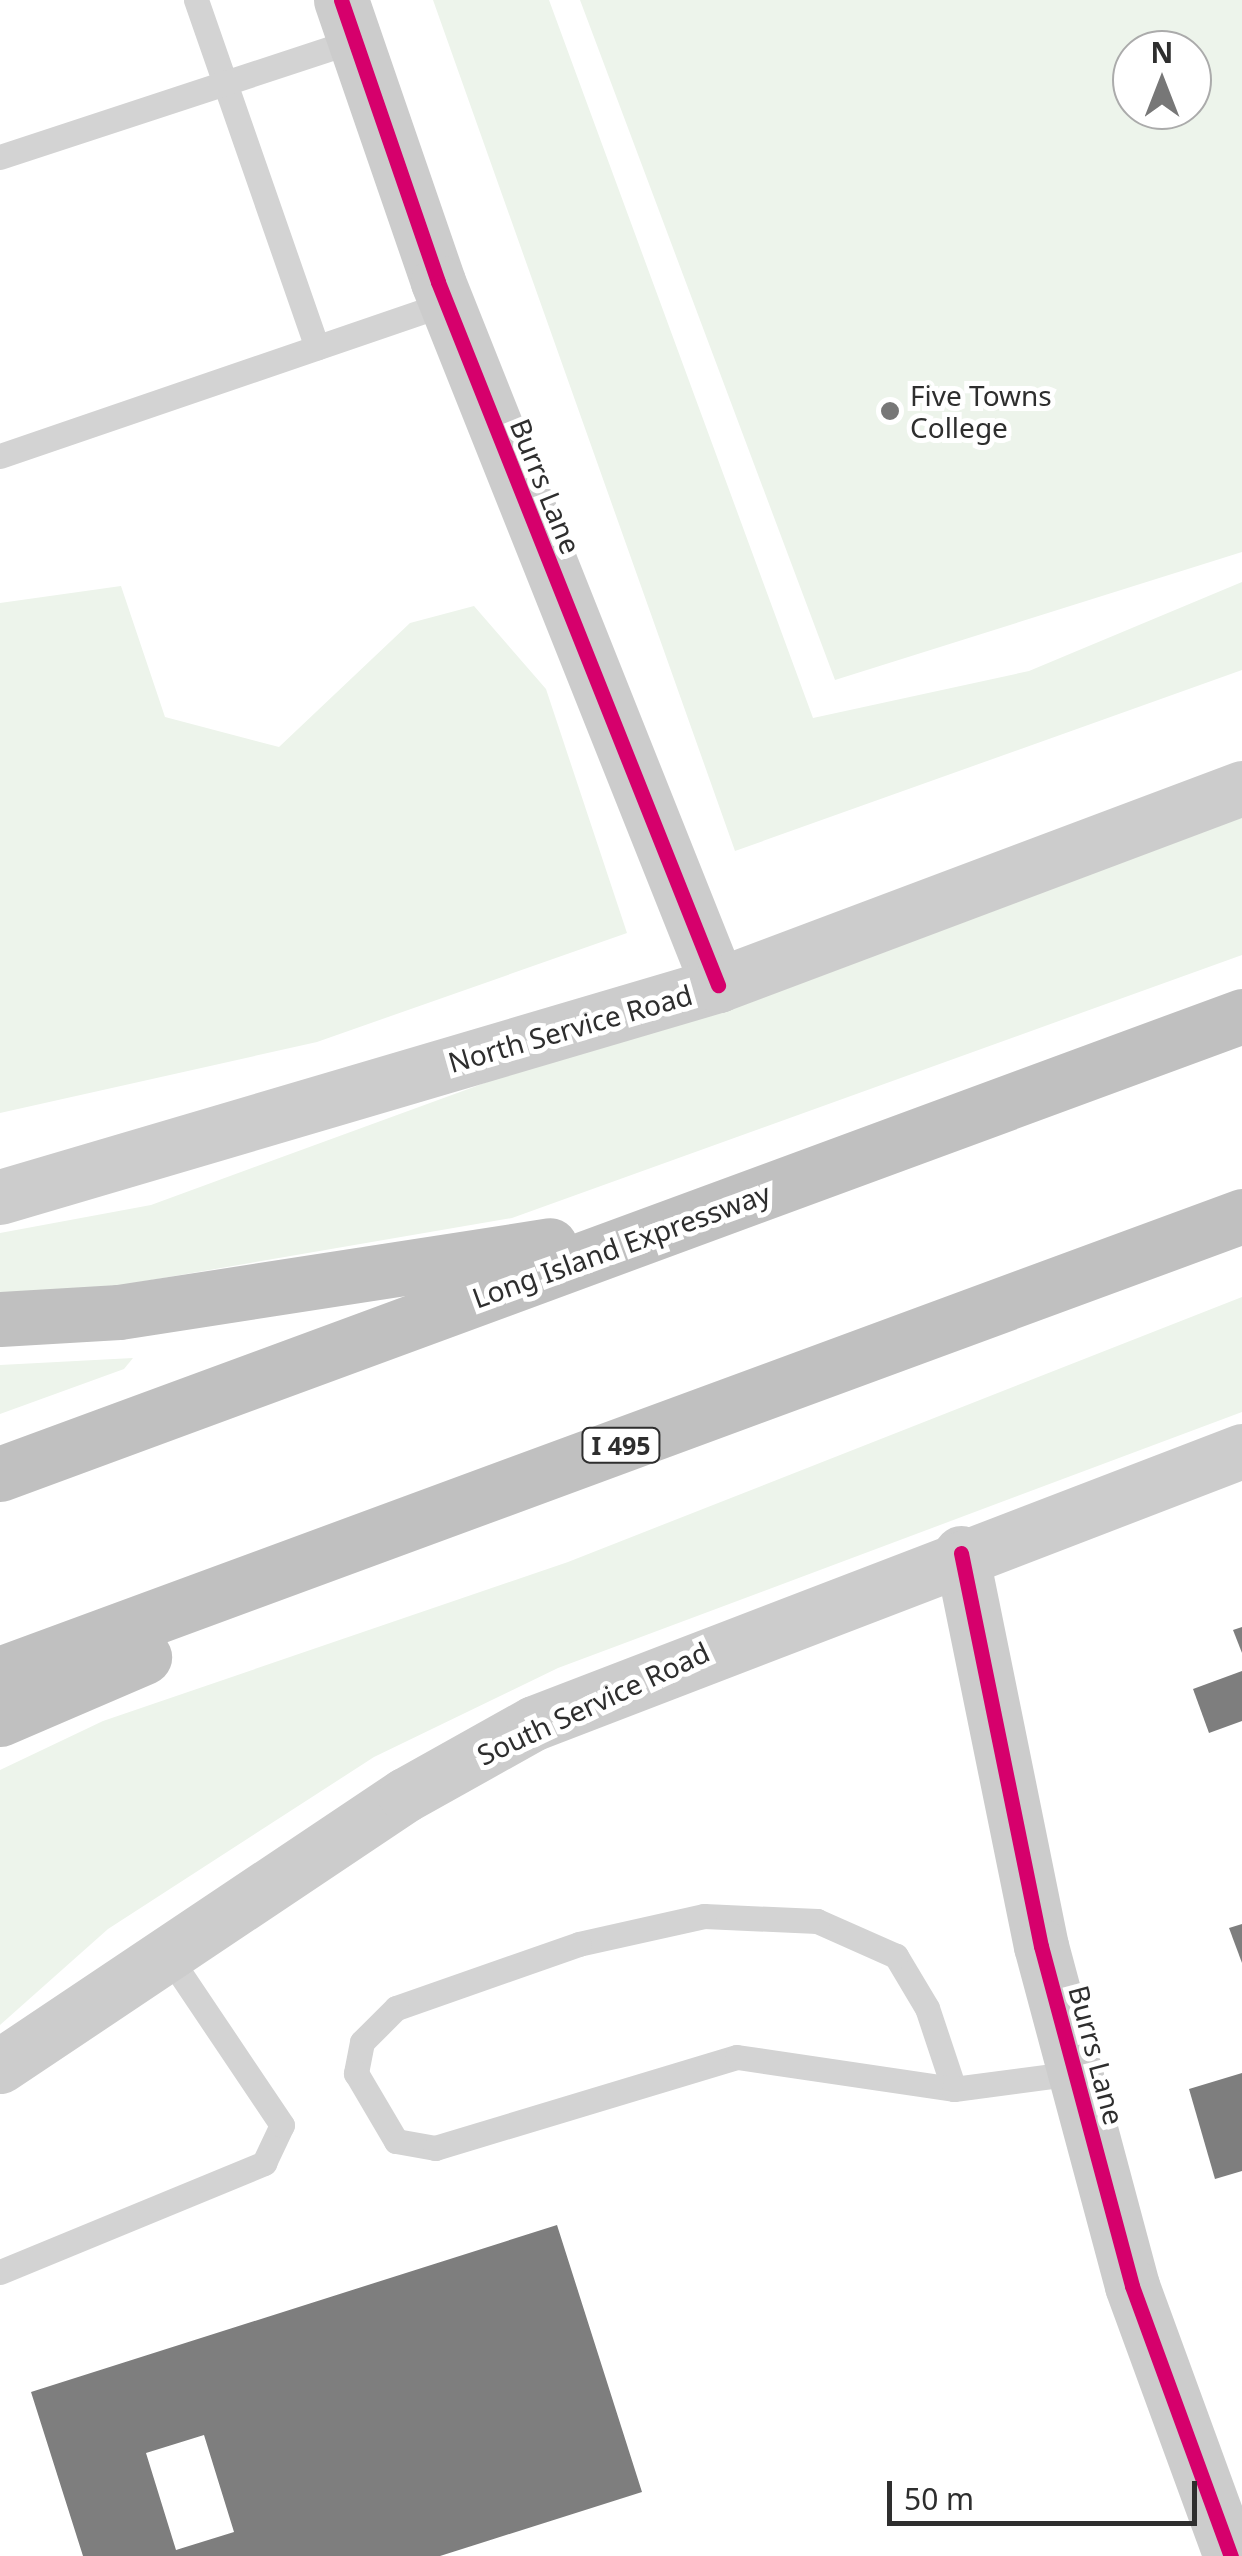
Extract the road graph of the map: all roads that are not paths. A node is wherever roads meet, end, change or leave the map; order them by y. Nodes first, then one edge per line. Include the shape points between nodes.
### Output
1 (196, 0) edge
2 (348, 20) edge
3 (225, 83) junction
4 (0, 157) edge
5 (446, 303) junction
6 (317, 348) junction
7 (0, 456) edge
8 (1242, 788) edge
9 (718, 985) junction
10 (1242, 1016) edge
11 (0, 1197) edge
12 (1242, 1216) edge
13 (682, 1223) junction
14 (0, 1319) edge
15 (747, 1399) junction
16 (1242, 1451) edge
17 (0, 1474) edge
18 (961, 1554) junction
19 (0, 1674) edge
20 (0, 1720) edge
21 (167, 1954) junction
22 (0, 2066) edge
23 (1076, 2074) junction
24 (954, 2088) junction
25 (0, 2272) edge
26 (1231, 2556) edge

1 - 3 lane
2 - 3 lane
2 - 5 main road, Burrs Lane
3 - 4 lane
3 - 6 lane
5 - 6 lane
5 - 9 main road, Burrs Lane
6 - 7 lane
8 - 9 main road, North Service Road
9 - 11 main road, North Service Road
10 - 13 highway, Long Island Expressway
12 - 15 highway, I 495
13 - 14 highway via 119,1312
13 - 17 highway, Long Island Expressway
15 - 19 highway, I 495
15 - 20 highway
16 - 18 main road, South Service Road
18 - 21 main road, South Service Road via 534,1723 405,1795
18 - 23 main road, Burrs Lane
21 - 22 main road, South Service Road
21 - 25 lane via 282,2125 264,2163
23 - 24 lane
23 - 26 main road, Burrs Lane via 1132,2286
24 - 24 lane via 738,2057 435,2148 396,2141 356,2074 362,2042 396,2008 579,1944 704,1916 818,1922 896,1956 927,2008

